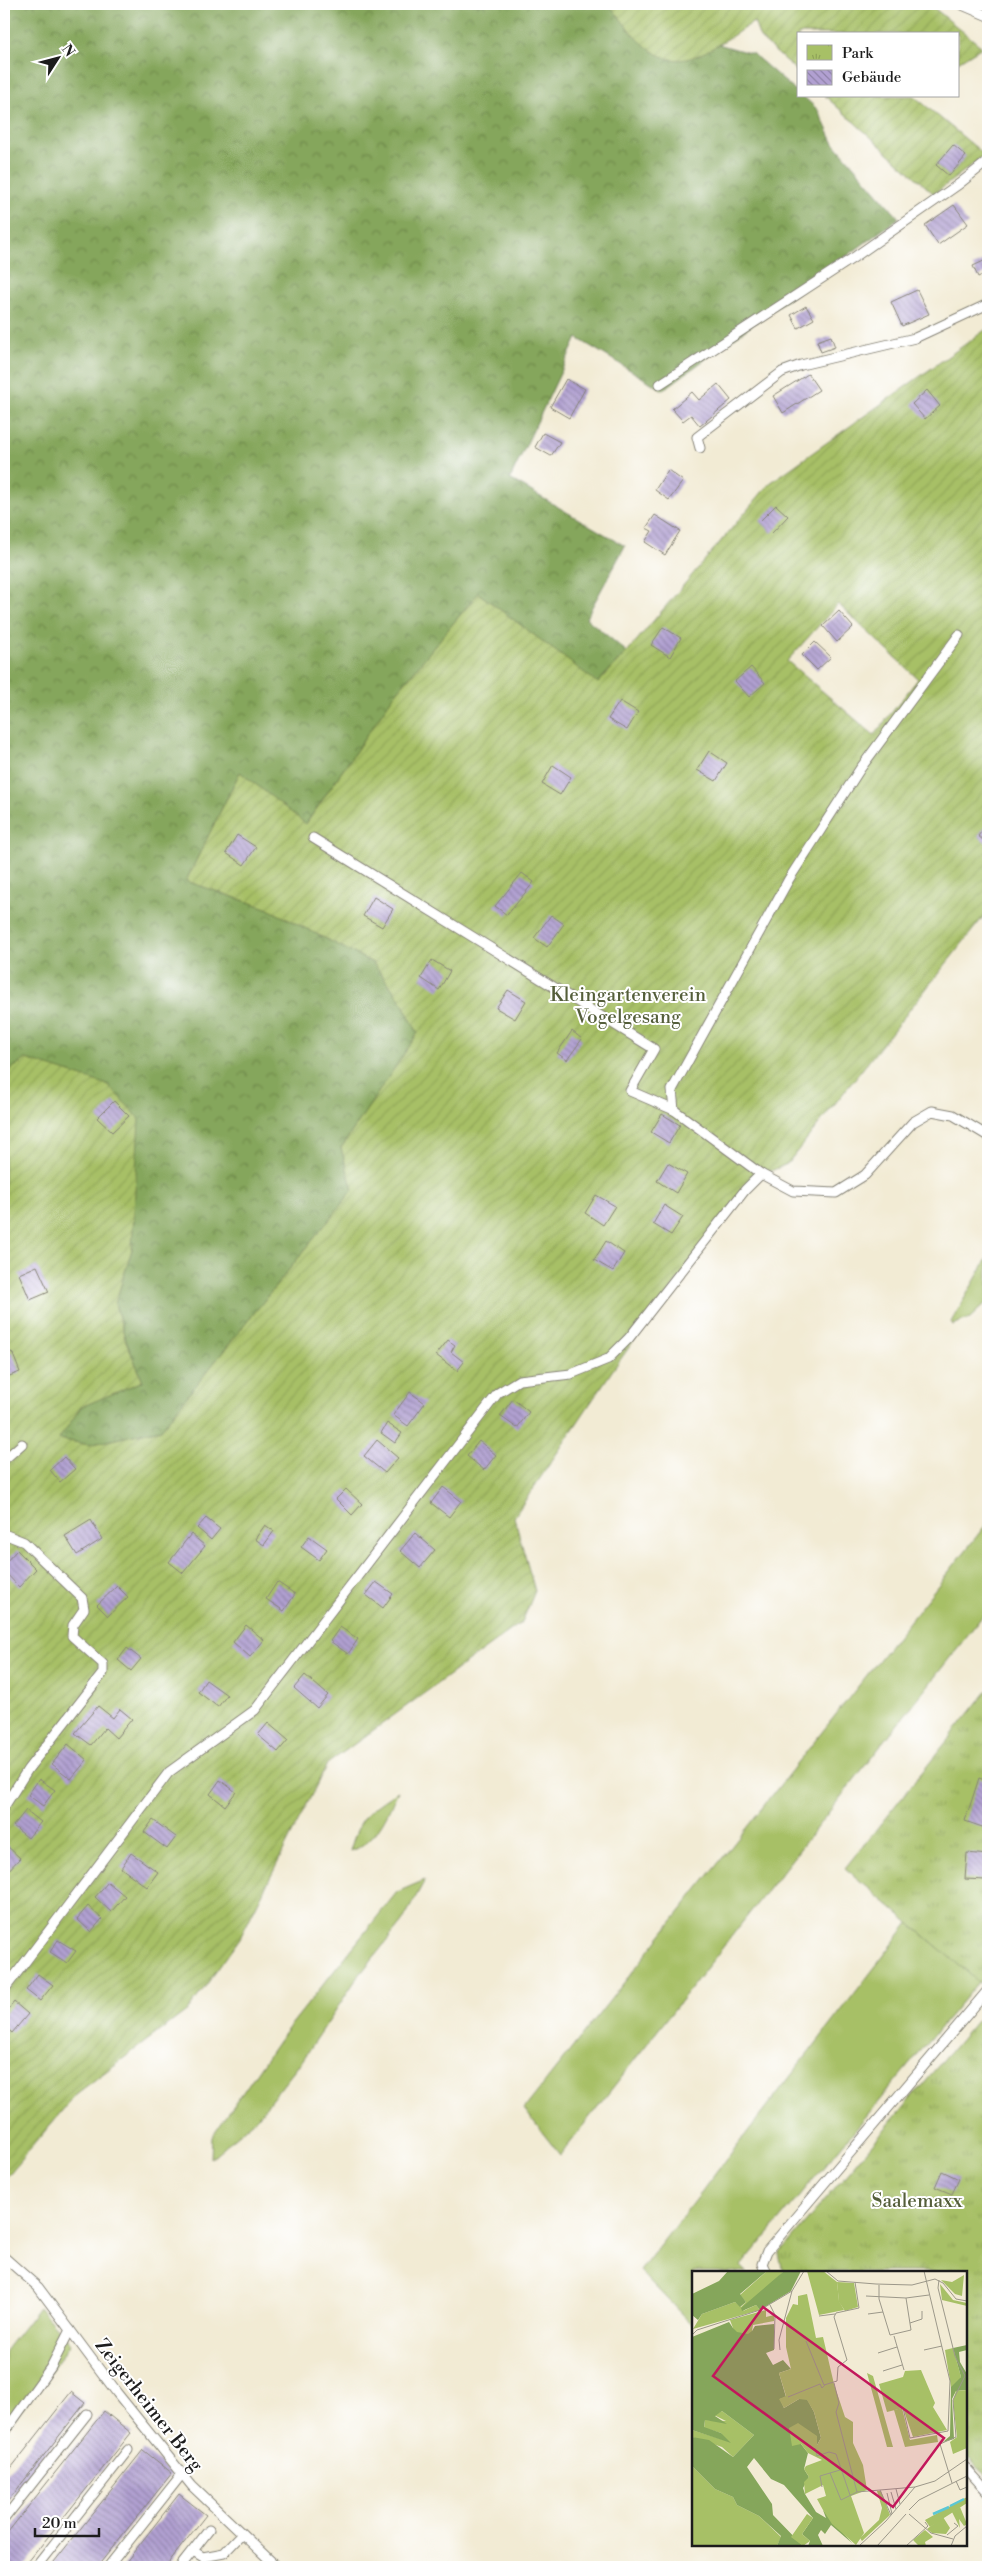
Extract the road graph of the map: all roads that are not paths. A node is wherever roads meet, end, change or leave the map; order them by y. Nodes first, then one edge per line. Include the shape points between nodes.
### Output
1 (960, 4) edge
2 (988, 16) edge
3 (988, 161) edge
4 (988, 304) edge
5 (660, 384) dead end
6 (700, 448) dead end
7 (959, 635) dead end
8 (313, 838) dead end
9 (674, 1110) junction
10 (988, 1136) edge
11 (762, 1174) junction
12 (22, 1444) dead end
13 (4, 1460) edge
14 (4, 1534) edge
15 (4, 1807) edge
16 (4, 1990) edge
17 (988, 1990) edge
18 (4, 2257) edge
19 (766, 2271) edge
20 (70, 2330) junction
21 (87, 2414) dead end
22 (4, 2433) edge
23 (128, 2450) dead end
24 (967, 2469) edge
25 (182, 2474) junction
26 (988, 2492) edge
27 (4, 2519) edge
28 (209, 2530) dead end
29 (242, 2534) junction
30 (193, 2551) junction
31 (36, 2567) edge
32 (108, 2567) edge
33 (180, 2567) edge
34 (276, 2567) edge

1 - 2 lane
3 - 5 lane via 856,256
4 - 6 lane via 914,338 782,372 697,437
7 - 9 lane via 860,769 789,879 672,1090
8 - 9 lane via 654,1049 630,1091
9 - 11 lane
10 - 11 lane via 952,1114 932,1112 913,1122 865,1175 836,1193 793,1191
11 - 16 lane via 745,1190 629,1338 608,1359 571,1374 519,1380 498,1393 255,1710 169,1772
12 - 13 lane
14 - 15 lane via 24,1542 82,1598 84,1609 73,1625 72,1636 103,1664 104,1673 28,1769
17 - 19 lane via 767,2251 762,2264
18 - 20 lane, Zeigerheimer Berg via 38,2287
20 - 22 lane via 51,2367
20 - 25 lane, Zeigerheimer Berg
21 - 27 lane
23 - 31 lane
24 - 26 lane
25 - 29 lane, Zeigerheimer Berg
25 - 32 lane
28 - 30 lane
29 - 30 lane via 224,2553 202,2557
29 - 34 lane, Zeigerheimer Berg
30 - 33 lane

